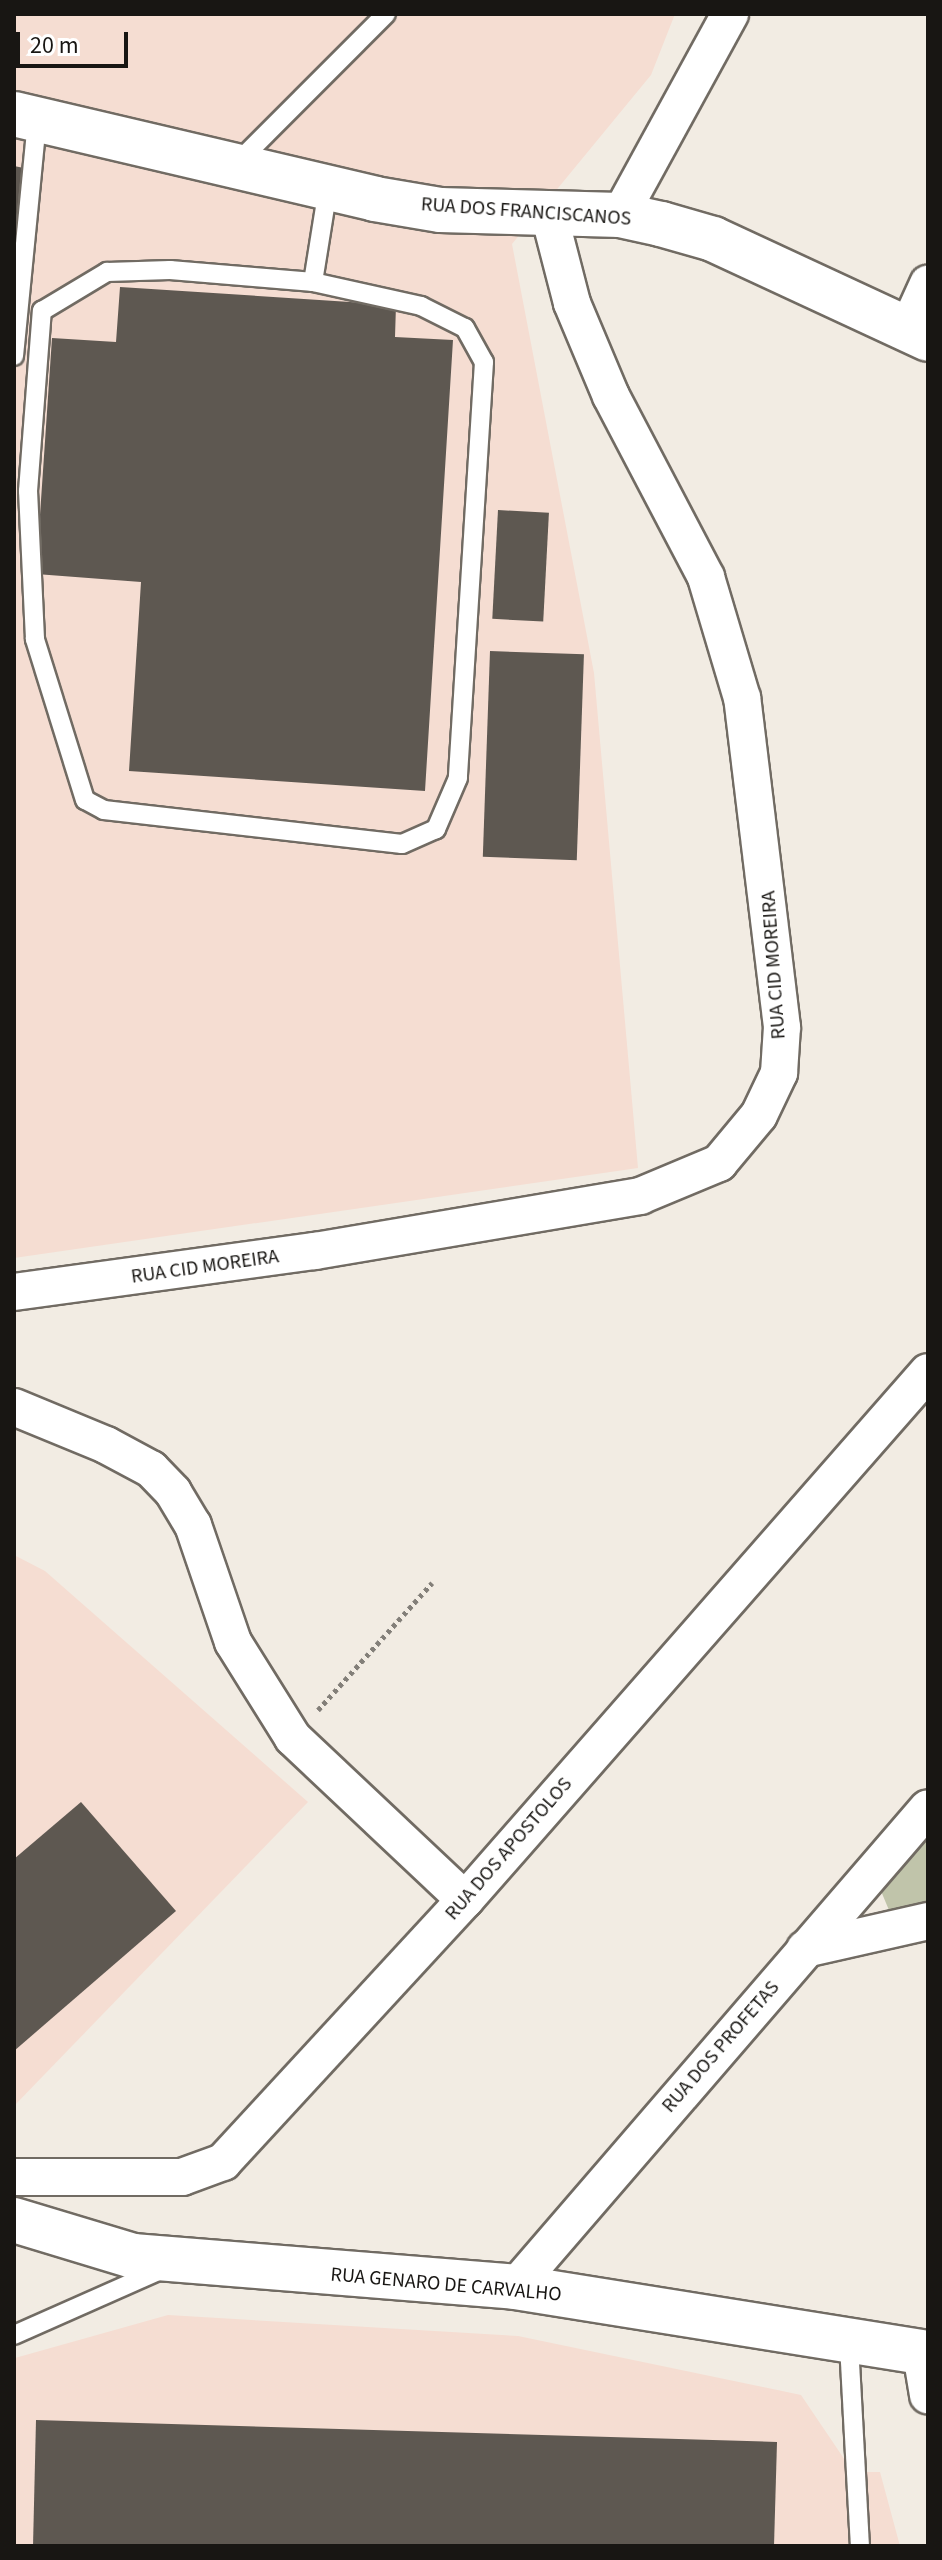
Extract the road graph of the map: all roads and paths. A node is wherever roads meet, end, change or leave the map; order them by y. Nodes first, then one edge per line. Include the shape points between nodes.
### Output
1 (386, 14) edge
2 (730, 14) edge
3 (25, 117) edge
4 (234, 165) junction
5 (328, 188) junction
6 (549, 214) junction
7 (620, 215) junction
8 (313, 282) junction
9 (928, 284) edge
10 (918, 334) edge
11 (14, 356) edge
12 (14, 1292) edge
13 (928, 1372) edge
14 (14, 1407) edge
15 (432, 1583) dead end
16 (293, 1738) junction
17 (928, 1808) edge
18 (465, 1900) junction
19 (928, 1921) edge
20 (805, 1949) junction
21 (14, 2177) edge
22 (14, 2220) edge
23 (181, 2260) junction
24 (515, 2287) junction
25 (14, 2335) edge
26 (849, 2344) junction
27 (924, 2353) edge
28 (928, 2395) edge
29 (860, 2546) edge

1 - 4 lane
2 - 7 street
3 - 4 main road, RUA DOS FRANCISCANOS
3 - 11 lane
4 - 5 main road, RUA DOS FRANCISCANOS
5 - 6 main road, RUA DOS FRANCISCANOS via 440,210
5 - 8 lane
6 - 7 main road, RUA DOS FRANCISCANOS
6 - 12 street, RUA CID MOREIRA via 572,303 611,396 706,577 742,698 782,1027 779,1073 759,1115 719,1163 640,1196 315,1251
7 - 10 main road, RUA DOS FRANCISCANOS via 713,239
8 - 8 lane via 421,306 465,328 484,362 458,778 436,829 402,844 85,800 35,639 28,491 42,311 107,272 170,270
9 - 10 street
13 - 18 street, RUA DOS APOSTOLOS
14 - 16 street via 151,1469 173,1492 193,1525 233,1642
15 - 16 path
16 - 18 street
17 - 20 street, RUA DOS PROFETAS
18 - 21 street, RUA DOS APOSTOLOS via 223,2162 182,2177
19 - 20 street
20 - 24 street, RUA DOS PROFETAS
22 - 23 main road, RUA GENARO DE CARVALHO via 133,2256
23 - 24 main road, RUA GENARO DE CARVALHO
23 - 25 lane
24 - 26 main road, RUA GENARO DE CARVALHO
26 - 27 main road, RUA GENARO DE CARVALHO
26 - 29 lane
27 - 28 street

